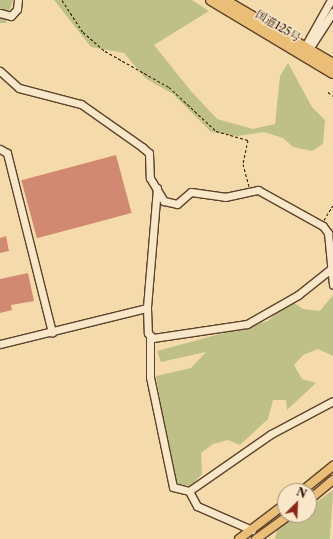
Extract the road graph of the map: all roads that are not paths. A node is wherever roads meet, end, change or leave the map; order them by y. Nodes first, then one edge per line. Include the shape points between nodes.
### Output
1 (18, 0) edge
2 (211, 0) edge
3 (224, 0) edge
4 (331, 0) edge
5 (333, 12) edge
6 (0, 13) edge
7 (305, 50) junction
8 (333, 64) edge
9 (0, 71) edge
10 (333, 73) edge
11 (0, 149) edge
12 (157, 188) junction
13 (332, 268) junction
14 (333, 285) edge
15 (146, 308) junction
16 (52, 332) junction
17 (150, 337) junction
18 (0, 344) edge
19 (333, 401) edge
20 (333, 466) edge
21 (333, 480) edge
22 (312, 483) edge
23 (189, 491) junction
24 (317, 493) edge
25 (277, 510) edge
26 (279, 523) edge
27 (252, 530) junction
28 (259, 538) edge
29 (239, 539) edge

1 - 6 street via 11,16
2 - 7 highway, 国道125号
3 - 7 highway, 国道125号
4 - 7 street
5 - 7 street
7 - 8 highway, 国道125号
7 - 10 highway, 国道125号
9 - 12 street via 19,88 81,104 142,147 149,153 147,169
11 - 16 street via 7,153
12 - 13 street via 170,203 177,204 191,192 225,197 258,190 322,226 328,233
12 - 15 street
13 - 14 street
13 - 17 street via 298,295 247,324 157,340
15 - 16 street
15 - 17 street
16 - 18 street
17 - 23 street via 150,378 170,485
19 - 23 street via 271,434
20 - 22 main road
21 - 24 main road
23 - 27 street via 197,506
25 - 27 main road
26 - 28 main road
27 - 29 main road

